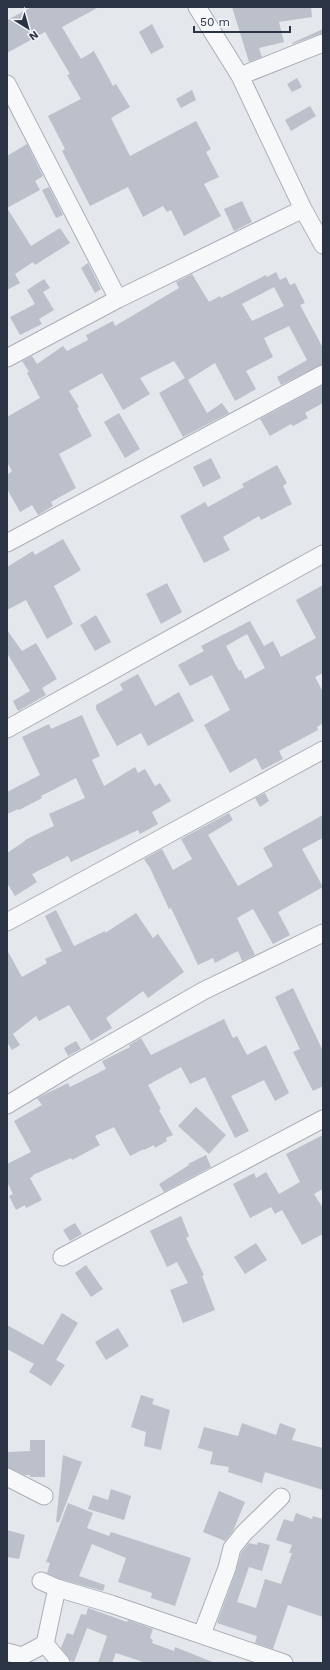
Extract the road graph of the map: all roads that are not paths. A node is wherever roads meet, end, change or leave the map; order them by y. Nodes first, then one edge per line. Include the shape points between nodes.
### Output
1 (197, 7) edge
2 (323, 43) edge
3 (240, 76) junction
4 (7, 84) edge
5 (303, 209) junction
6 (323, 245) edge
7 (118, 299) junction
8 (7, 358) edge
9 (323, 374) edge
10 (7, 543) edge
11 (323, 554) edge
12 (7, 729) edge
13 (323, 750) edge
14 (7, 922) edge
15 (323, 933) edge
16 (7, 1105) edge
17 (323, 1119) edge
18 (62, 1257) dead end
19 (7, 1477) edge
20 (44, 1496) dead end
21 (281, 1497) dead end
22 (41, 1581) dead end
23 (57, 1588) junction
24 (202, 1634) junction
25 (45, 1644) junction
26 (7, 1652) edge
27 (61, 1663) edge
28 (284, 1663) edge

1 - 3 street
2 - 3 street
3 - 5 street
4 - 7 street
5 - 6 street
5 - 7 street
7 - 8 street
9 - 10 street
11 - 12 street
13 - 14 street
15 - 16 street via 203,991
17 - 18 street
19 - 20 street
21 - 24 street via 232,1548
22 - 23 street
23 - 24 street
23 - 25 street
24 - 28 street
25 - 26 street via 22,1656
25 - 27 street

